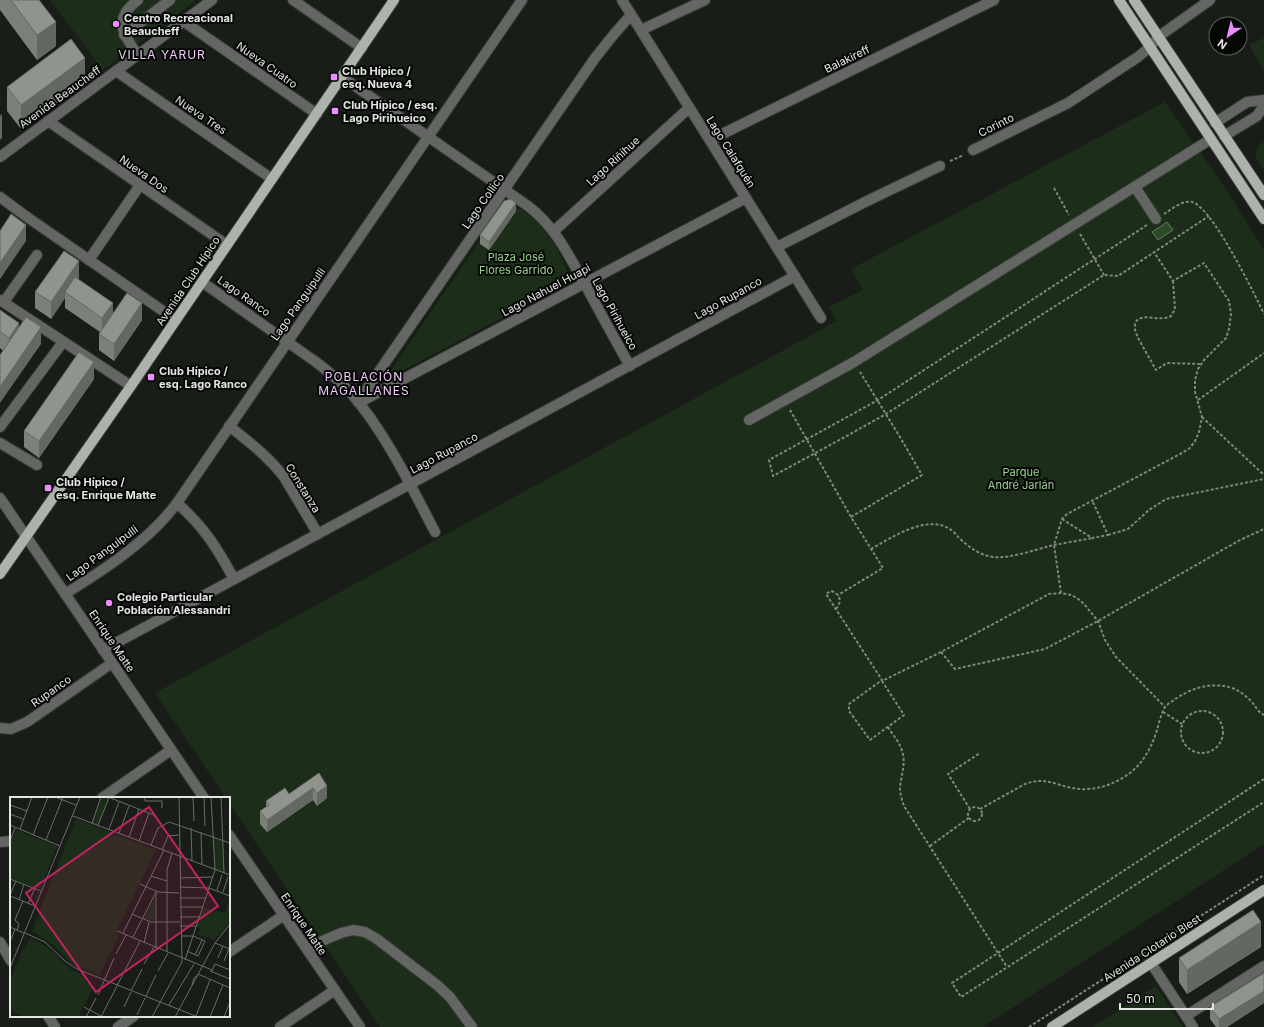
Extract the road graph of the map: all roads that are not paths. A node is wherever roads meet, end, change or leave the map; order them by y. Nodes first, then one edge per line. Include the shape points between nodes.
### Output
1 (138, 0) edge
2 (170, 0) edge
3 (212, 0) edge
4 (293, 0) edge
5 (394, 0) edge
6 (522, 0) edge
7 (622, 0) edge
8 (705, 0) edge
9 (994, 0) edge
10 (1119, 0) edge
11 (1134, 0) edge
12 (1210, 0) edge
13 (631, 16) junction
14 (183, 22) junction
15 (641, 30) junction
16 (124, 35) junction
17 (1158, 37) junction
18 (1150, 47) junction
19 (362, 48) junction
20 (138, 55) junction
21 (116, 71) junction
22 (342, 77) junction
23 (1264, 100) edge
24 (1264, 105) edge
25 (689, 108) junction
26 (317, 114) junction
27 (48, 121) junction
28 (1215, 123) junction
29 (428, 136) junction
30 (1224, 136) junction
31 (1211, 139) junction
32 (710, 140) junction
33 (973, 150) road end
34 (0, 157) edge
35 (940, 166) road end
36 (272, 179) junction
37 (140, 185) junction
38 (1135, 186) junction
39 (505, 190) junction
40 (1264, 195) edge
41 (0, 196) edge
42 (746, 198) junction
43 (1156, 219) road end
44 (1264, 219) edge
45 (554, 231) junction
46 (227, 245) junction
47 (777, 247) junction
48 (37, 255) dead end
49 (89, 260) junction
50 (795, 276) junction
51 (202, 282) junction
52 (584, 283) junction
53 (2, 301) edge
54 (821, 318) dead end
55 (176, 320) junction
56 (287, 341) junction
57 (63, 342) junction
58 (630, 366) junction
59 (131, 386) junction
60 (358, 402) junction
61 (749, 420) dead end
62 (229, 426) junction
63 (0, 427) edge
64 (0, 443) edge
65 (36, 465) dead end
66 (410, 485) junction
67 (0, 498) edge
68 (177, 503) junction
69 (435, 532) dead end
70 (318, 534) junction
71 (26, 536) junction
72 (0, 574) edge
73 (234, 579) junction
74 (65, 594) junction
75 (103, 650) junction
76 (112, 662) junction
77 (0, 728) edge
78 (171, 750) junction
79 (103, 797) edge
80 (203, 797) edge
81 (230, 839) edge
82 (1264, 890) edge
83 (284, 915) junction
84 (0, 942) edge
85 (230, 951) edge
86 (308, 951) junction
87 (10, 959) edge
88 (1151, 963) junction
89 (1264, 966) edge
90 (334, 990) junction
91 (1186, 1016) junction
92 (49, 1017) edge
93 (133, 1017) edge
94 (55, 1027) edge
95 (118, 1027) edge
96 (280, 1027) edge
97 (360, 1027) edge
98 (472, 1027) edge
99 (1052, 1027) edge
100 (1193, 1027) edge

1 - 16 street via 123,17
2 - 16 street
3 - 14 street, Avenida Beaucheff
4 - 19 street
5 - 19 main road, Avenida Club Hípico
6 - 29 street, Lago Panguipulli
7 - 13 street, Lago Calafquén
8 - 15 street
9 - 32 street, Balakireff
10 - 18 main road
11 - 17 main road
12 - 17 street, Corinto
13 - 15 street, Lago Calafquén
13 - 39 street, Lago Collico via 595,58
14 - 20 street, Avenida Beaucheff
14 - 26 street, Nueva Cuatro
15 - 25 street, Lago Calafquén
16 - 20 street
17 - 18 street, Corinto
17 - 28 main road
18 - 31 main road
18 - 33 street, Corinto via 1068,103
19 - 22 main road, Avenida Club Hípico
20 - 21 street, Avenida Beaucheff
21 - 27 street, Avenida Beaucheff
21 - 36 street, Nueva Tres
22 - 26 main road, Avenida Club Hípico
22 - 29 street, Lago Pirihueico
23 - 28 street via 1247,102
24 - 30 street via 1257,116
25 - 32 street, Lago Calafquén
25 - 45 street, Lago Riñihue
26 - 36 main road, Avenida Club Hípico
27 - 34 street, Avenida Beaucheff
27 - 37 street, Nueva Dos
28 - 30 main road
29 - 39 street, Lago Pirihueico
29 - 56 street, Lago Panguipulli
30 - 40 main road
31 - 38 street
31 - 44 main road
32 - 42 street, Lago Calafquén
35 - 47 street
36 - 46 main road, Avenida Club Hípico
37 - 46 street, Nueva Dos
37 - 49 street
38 - 43 street
38 - 61 street via 854,362
39 - 45 street, Lago Pirihueico via 536,212
39 - 60 street, Lago Collico
41 - 49 street
42 - 47 street, Lago Calafquén
42 - 52 street, Lago Nahuel Huapi
45 - 52 street, Lago Pirihueico
46 - 51 main road, Avenida Club Hípico
47 - 50 street, Lago Calafquén
48 - 53 street
49 - 55 street
50 - 54 street, Lago Calafquén
50 - 58 street, Lago Rupanco
51 - 55 main road, Avenida Club Hípico
51 - 56 street, Lago Ranco
52 - 58 street, Lago Pirihueico
52 - 60 street, Lago Nahuel Huapi
53 - 57 street
55 - 59 main road, Avenida Club Hípico
56 - 60 street, Lago Ranco via 333,375
56 - 62 street, Lago Panguipulli
57 - 59 street
57 - 63 street
58 - 66 street, Lago Rupanco
59 - 71 main road, Avenida Club Hípico
60 - 66 street, Lago Ranco via 386,442
62 - 68 street, Lago Panguipulli
62 - 70 street, Constanza via 277,468
64 - 65 street
66 - 69 street, Lago Ranco
66 - 70 street, Lago Rupanco
67 - 71 street, Enrique Matte
68 - 73 street via 211,540
68 - 74 street, Lago Panguipulli via 143,539
70 - 73 street, Lago Rupanco
71 - 72 main road, Avenida Club Hípico
71 - 74 street, Enrique Matte
73 - 75 street, Lago Rupanco
74 - 75 street, Enrique Matte
75 - 76 street, Enrique Matte
76 - 77 street, Rupanco via 27,722 11,729
76 - 78 street, Enrique Matte
78 - 79 street
78 - 80 street, Enrique Matte
81 - 83 street, Enrique Matte
82 - 88 main road, Avenida Clotario Blest
83 - 85 street
83 - 86 street, Enrique Matte
84 - 87 street
86 - 90 street, Enrique Matte
86 - 98 street via 322,941 341,933 353,930 366,932 437,985 450,997
88 - 91 street
88 - 99 main road, Avenida Clotario Blest
89 - 91 street
90 - 96 street
90 - 97 street, Enrique Matte
91 - 100 street
92 - 94 street
93 - 95 street

